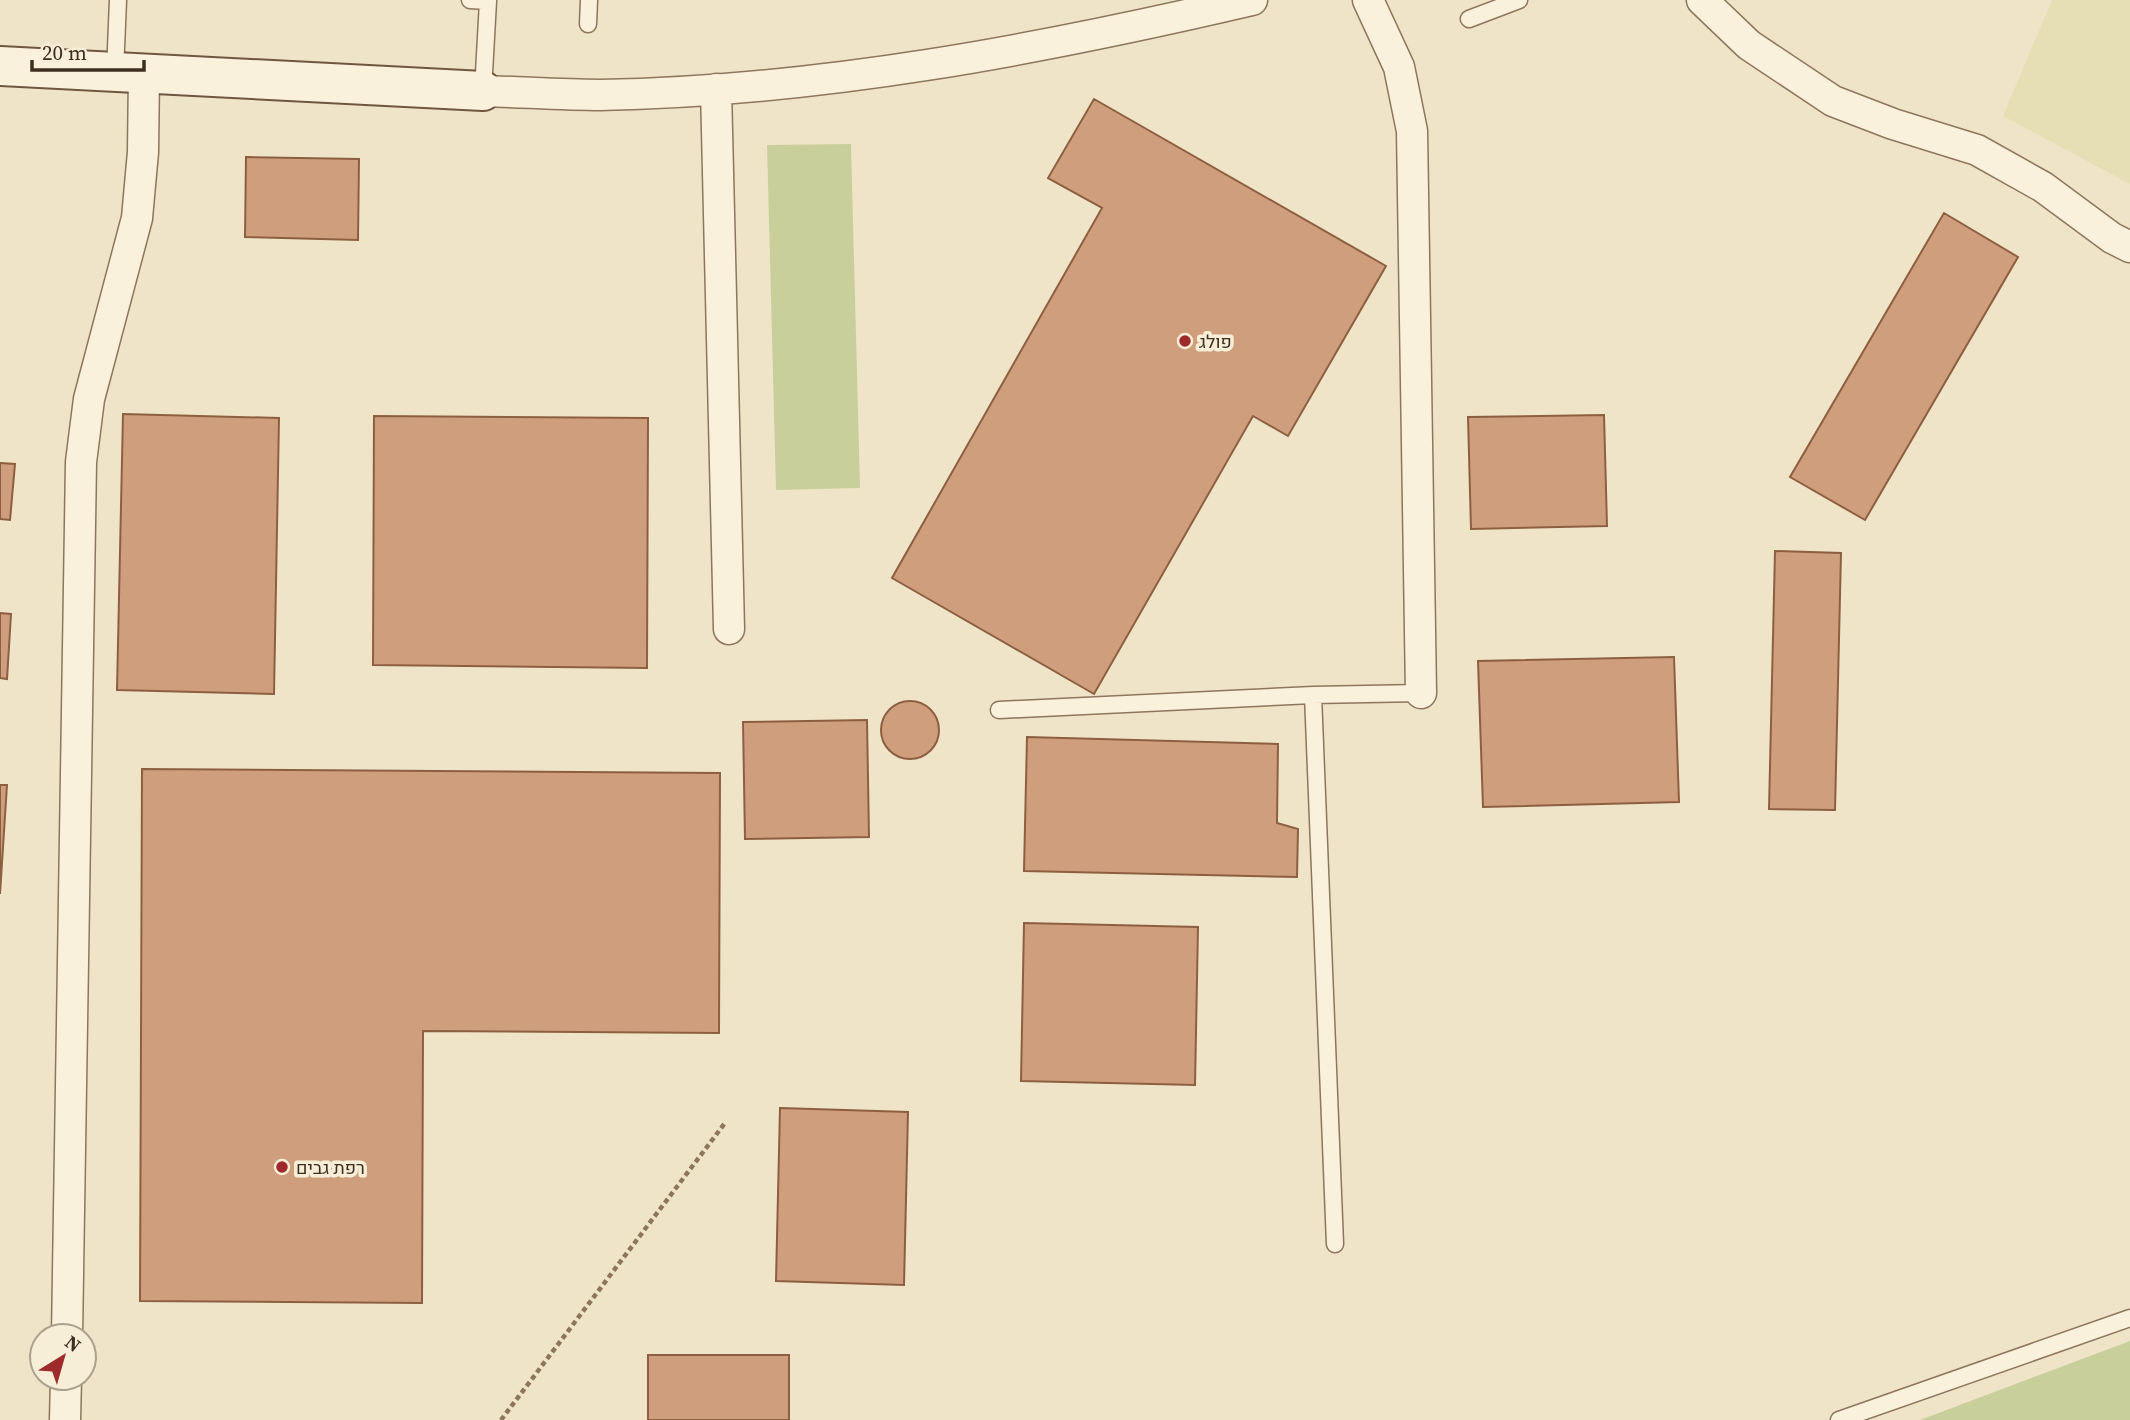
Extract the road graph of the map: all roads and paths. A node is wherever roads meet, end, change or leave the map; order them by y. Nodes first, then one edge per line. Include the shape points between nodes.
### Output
1 (118, 0) edge
2 (470, 0) edge
3 (488, 0) edge
4 (589, 0) edge
5 (1252, 0) edge
6 (1368, 0) edge
7 (1519, 0) edge
8 (1702, 0) edge
9 (1469, 19) dead end
10 (588, 24) dead end
11 (0, 66) edge
12 (130, 73) junction
13 (716, 89) junction
14 (484, 91) junction
15 (2130, 247) edge
16 (729, 629) dead end
17 (1421, 694) joint
18 (1314, 695) junction
19 (999, 710) dead end
20 (725, 1123) dead end
21 (1335, 1244) dead end
22 (2130, 1318) edge
23 (67, 1322) edge
24 (66, 1392) edge
25 (65, 1420) edge
26 (501, 1420) edge
27 (1839, 1420) edge

1 - 12 lane
2 - 3 lane
3 - 14 lane
4 - 10 lane
5 - 13 street via 993,54 837,78
6 - 17 street via 1399,66 1412,131
7 - 9 lane
8 - 15 street via 1749,45 1833,101 1977,149 2043,187
11 - 12 street
12 - 14 street
12 - 23 street via 143,152 137,218 89,399 81,462
13 - 14 street via 599,95
13 - 16 street
17 - 18 lane
18 - 19 lane
18 - 21 lane
20 - 26 path
22 - 27 lane
24 - 25 street

